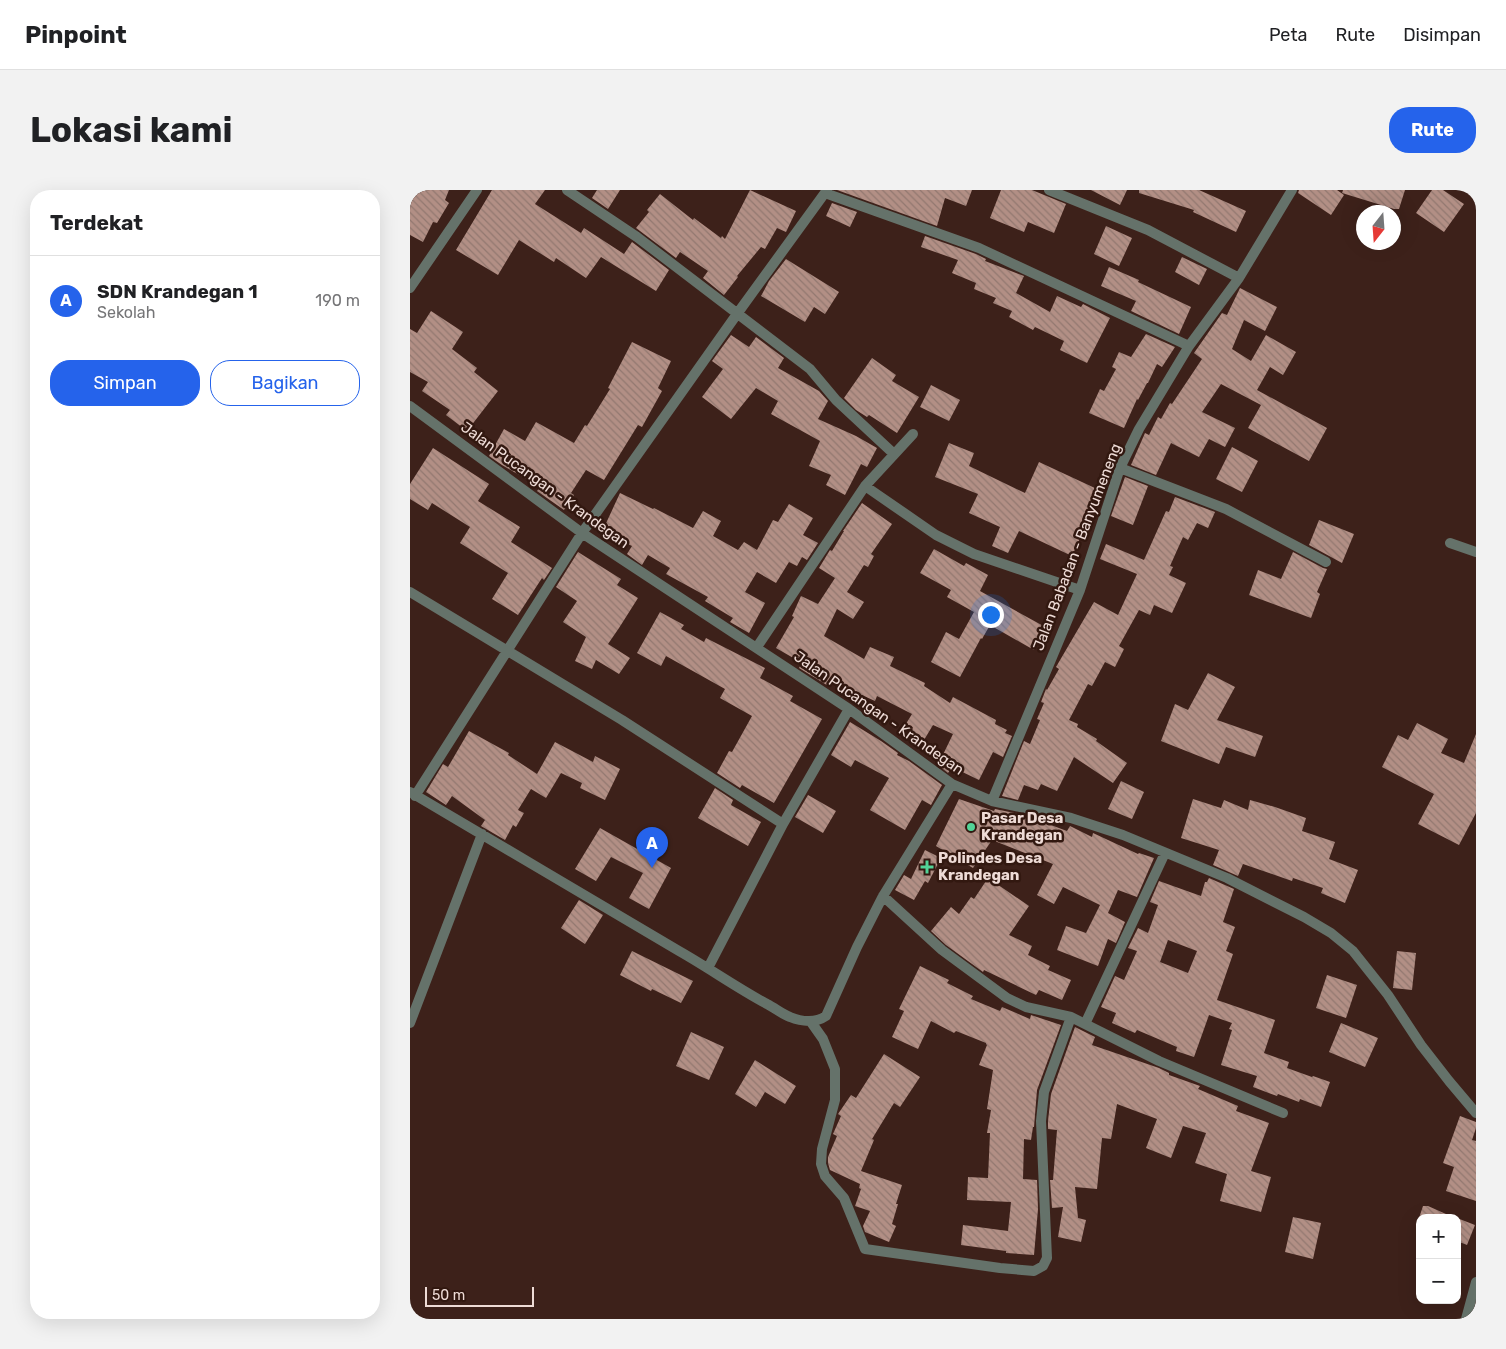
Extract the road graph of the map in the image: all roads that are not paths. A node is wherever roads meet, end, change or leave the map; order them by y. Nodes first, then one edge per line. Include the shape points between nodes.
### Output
1 (477, 190) edge
2 (567, 190) edge
3 (1050, 190) edge
4 (1292, 190) edge
5 (826, 192) edge
6 (1240, 278) junction
7 (410, 288) edge
8 (737, 314) junction
9 (1189, 346) junction
10 (410, 406) edge
11 (913, 434) dead end
12 (894, 454) junction
13 (1120, 468) junction
14 (865, 486) junction
15 (582, 533) junction
16 (1450, 542) dead end
17 (1476, 552) edge
18 (1326, 562) dead end
19 (1080, 590) junction
20 (410, 592) edge
21 (757, 648) junction
22 (508, 651) junction
23 (849, 710) junction
24 (952, 784) junction
25 (413, 794) edge
26 (992, 800) junction
27 (783, 824) junction
28 (482, 834) junction
29 (1165, 853) junction
30 (883, 896) junction
31 (708, 968) junction
32 (1071, 1018) junction
33 (811, 1022) junction
34 (410, 1023) edge
35 (1085, 1024) junction
36 (1283, 1113) dead end
37 (1476, 1113) edge
38 (1476, 1282) edge
39 (1466, 1319) edge

1 - 7 street
2 - 8 street
3 - 6 street via 1148,230
4 - 6 street, Jalan Babadan - Banyumeneng
5 - 8 street
5 - 9 street via 979,248
6 - 9 street, Jalan Babadan - Banyumeneng
8 - 12 street via 810,369 836,400
8 - 15 street
9 - 13 street, Jalan Babadan - Banyumeneng via 1139,428
10 - 15 street, Jalan Pucangan - Krandegan
11 - 12 street
12 - 14 street
13 - 18 street via 1226,509
13 - 19 street, Jalan Babadan - Banyumeneng
14 - 19 street via 936,535 974,554
14 - 21 street
15 - 21 street, Jalan Pucangan - Krandegan
15 - 22 street
16 - 17 street
19 - 26 street, Jalan Babadan - Banyumeneng
20 - 22 street
21 - 23 street, Jalan Pucangan - Krandegan
22 - 25 street
22 - 27 street
23 - 24 street, Jalan Pucangan - Krandegan
23 - 27 street
24 - 26 street, Jalan Pucangan - Krandegan
24 - 30 street
25 - 28 street
26 - 29 street, Jalan Pucangan - Krandegan via 1071,818
27 - 31 street
28 - 31 street
28 - 34 street
29 - 35 street
29 - 37 street, Jalan Pucangan - Krandegan via 1227,878 1331,933 1353,952 1388,995 1421,1044
30 - 32 street via 942,950 1007,998 1026,1007
30 - 33 street via 826,1016
31 - 33 street via 791,1018
32 - 33 street via 1044,1092 1041,1121 1047,1258 1043,1266 1034,1271 865,1249 844,1198 825,1176 821,1164 835,1100 835,1068 823,1039
32 - 35 street
35 - 36 street via 1159,1061
38 - 39 street

